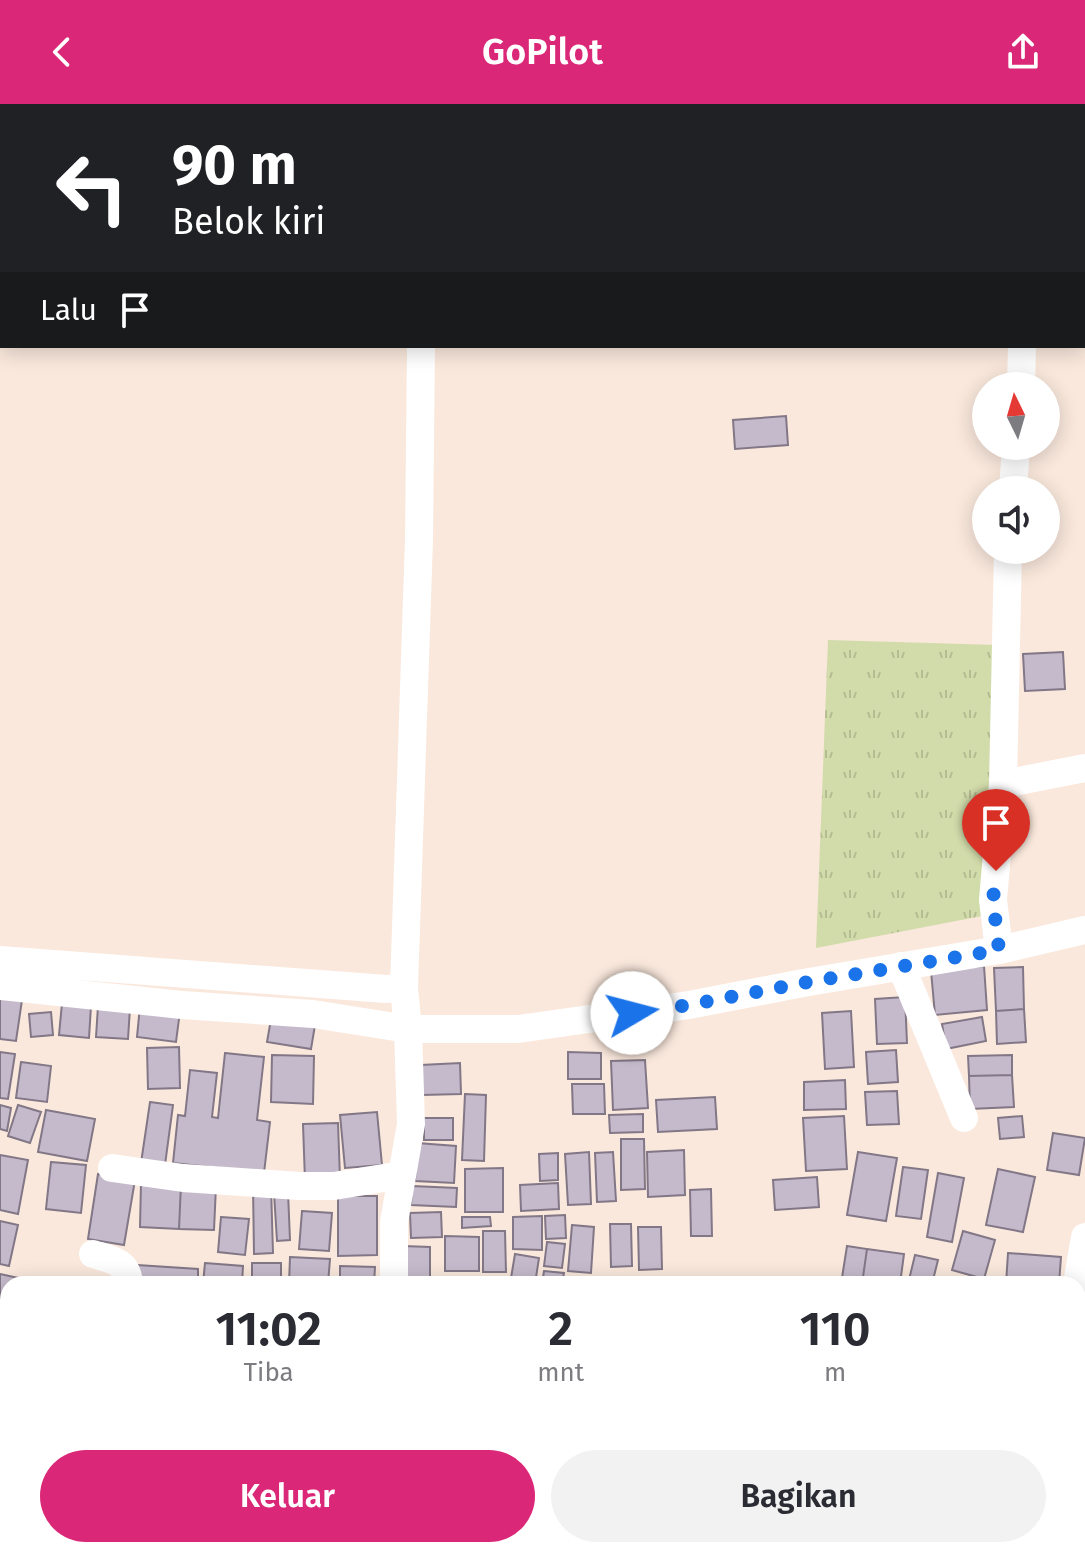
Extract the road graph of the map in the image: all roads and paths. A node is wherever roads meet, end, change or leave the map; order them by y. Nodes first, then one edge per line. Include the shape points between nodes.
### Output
1 (421, 348) edge
2 (1022, 348) edge
3 (1021, 372) edge
4 (1008, 564) edge
5 (1085, 768) edge
6 (1003, 784) junction
7 (1085, 930) edge
8 (998, 946) junction
9 (0, 960) edge
10 (901, 966) junction
11 (0, 986) edge
12 (406, 1010) junction
13 (964, 1118) dead end
14 (112, 1168) dead end
15 (402, 1175) junction
16 (1085, 1237) edge
17 (93, 1254) dead end
18 (129, 1276) edge
19 (394, 1276) edge
20 (1078, 1276) edge

1 - 12 street
2 - 3 street
4 - 6 street
5 - 6 street
6 - 8 street via 993,900
7 - 8 street
8 - 10 street
9 - 12 street via 386,989
10 - 12 street via 689,1005 518,1029
10 - 13 street
11 - 12 street via 313,1014
12 - 15 street via 411,1124
14 - 15 street via 299,1186
15 - 19 street via 394,1222
16 - 20 street
17 - 18 street via 120,1263

